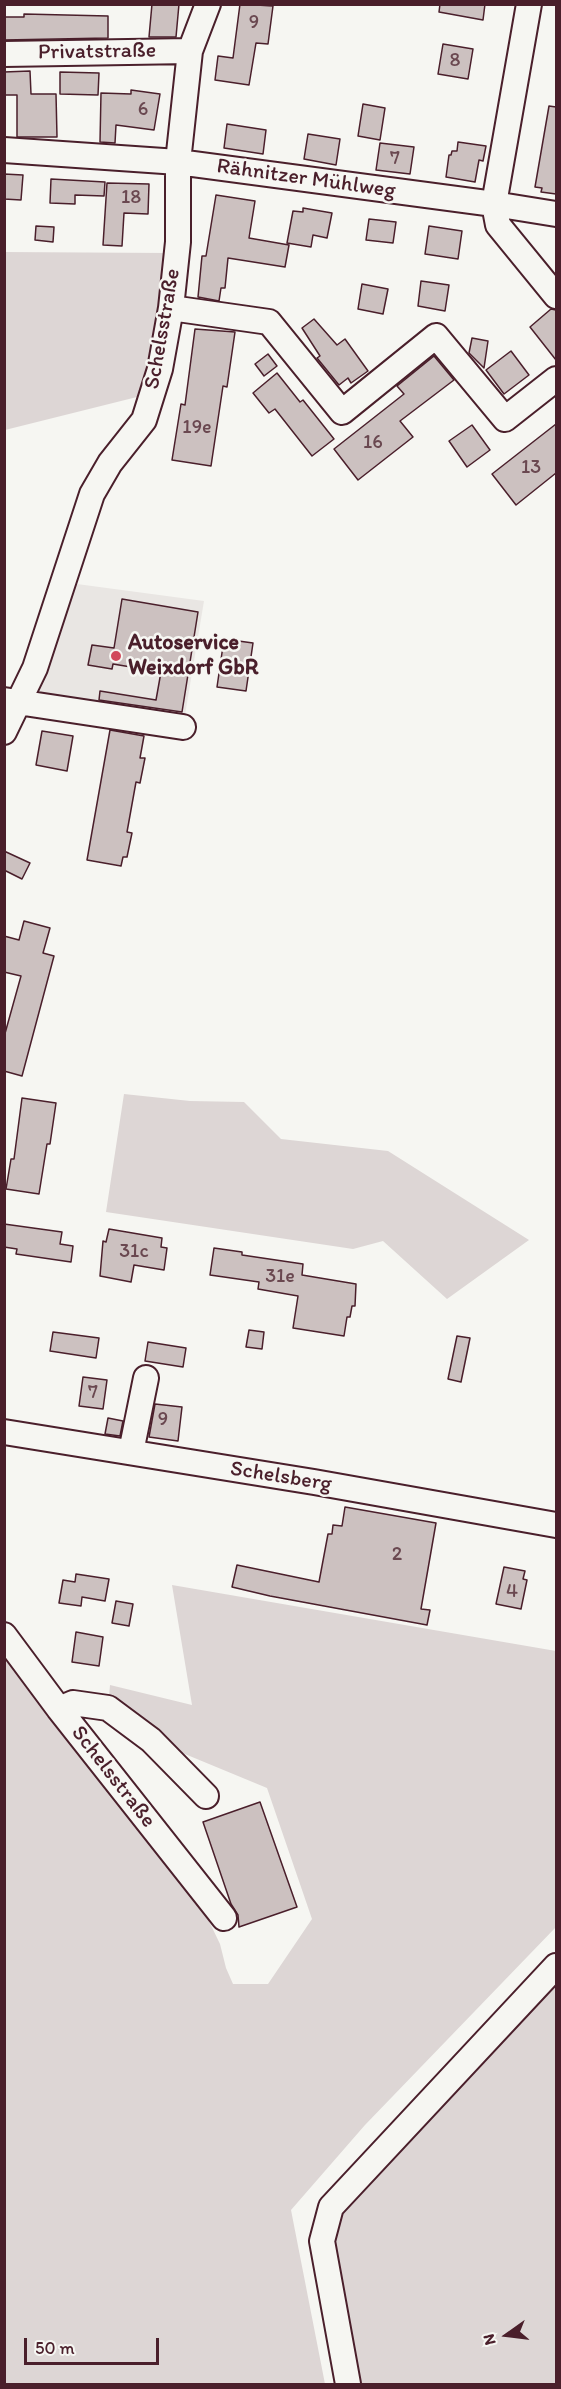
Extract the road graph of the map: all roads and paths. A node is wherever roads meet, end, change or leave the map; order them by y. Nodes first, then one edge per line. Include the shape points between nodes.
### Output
1 (208, 4) edge
2 (529, 4) edge
3 (190, 51) junction
4 (4, 54) edge
5 (4, 150) edge
6 (178, 162) junction
7 (494, 204) junction
8 (556, 214) edge
9 (556, 296) edge
10 (171, 308) junction
11 (556, 379) edge
12 (12, 701) edge
13 (183, 727) dead end
14 (4, 732) edge
15 (146, 1378) dead end
16 (4, 1432) edge
17 (131, 1452) junction
18 (556, 1525) edge
19 (4, 1635) edge
20 (59, 1709) junction
21 (206, 1796) dead end
22 (224, 1918) dead end
23 (556, 1966) edge
24 (348, 2385) edge

1 - 3 street, Schelsstraße
2 - 7 street
3 - 4 street, Privatstraße
3 - 6 street, Schelsstraße
5 - 6 street, Rähnitzer Mühlweg
6 - 7 street, Rähnitzer Mühlweg
6 - 10 street, Schelsstraße via 178,242
7 - 8 street, Rähnitzer Mühlweg
7 - 9 street via 498,225
10 - 11 street via 269,322 342,412 436,336 505,419
10 - 12 street, Schelsstraße via 160,369 144,420 110,463 92,494 34,668
12 - 13 street
12 - 14 street, Schelsstraße
15 - 17 street
16 - 17 street, Schelsberg
17 - 18 street, Schelsberg
19 - 20 street, Schelsstraße
20 - 21 street via 73,1703 108,1708 151,1740
20 - 22 street, Schelsstraße
23 - 24 street via 331,2207 322,2241

